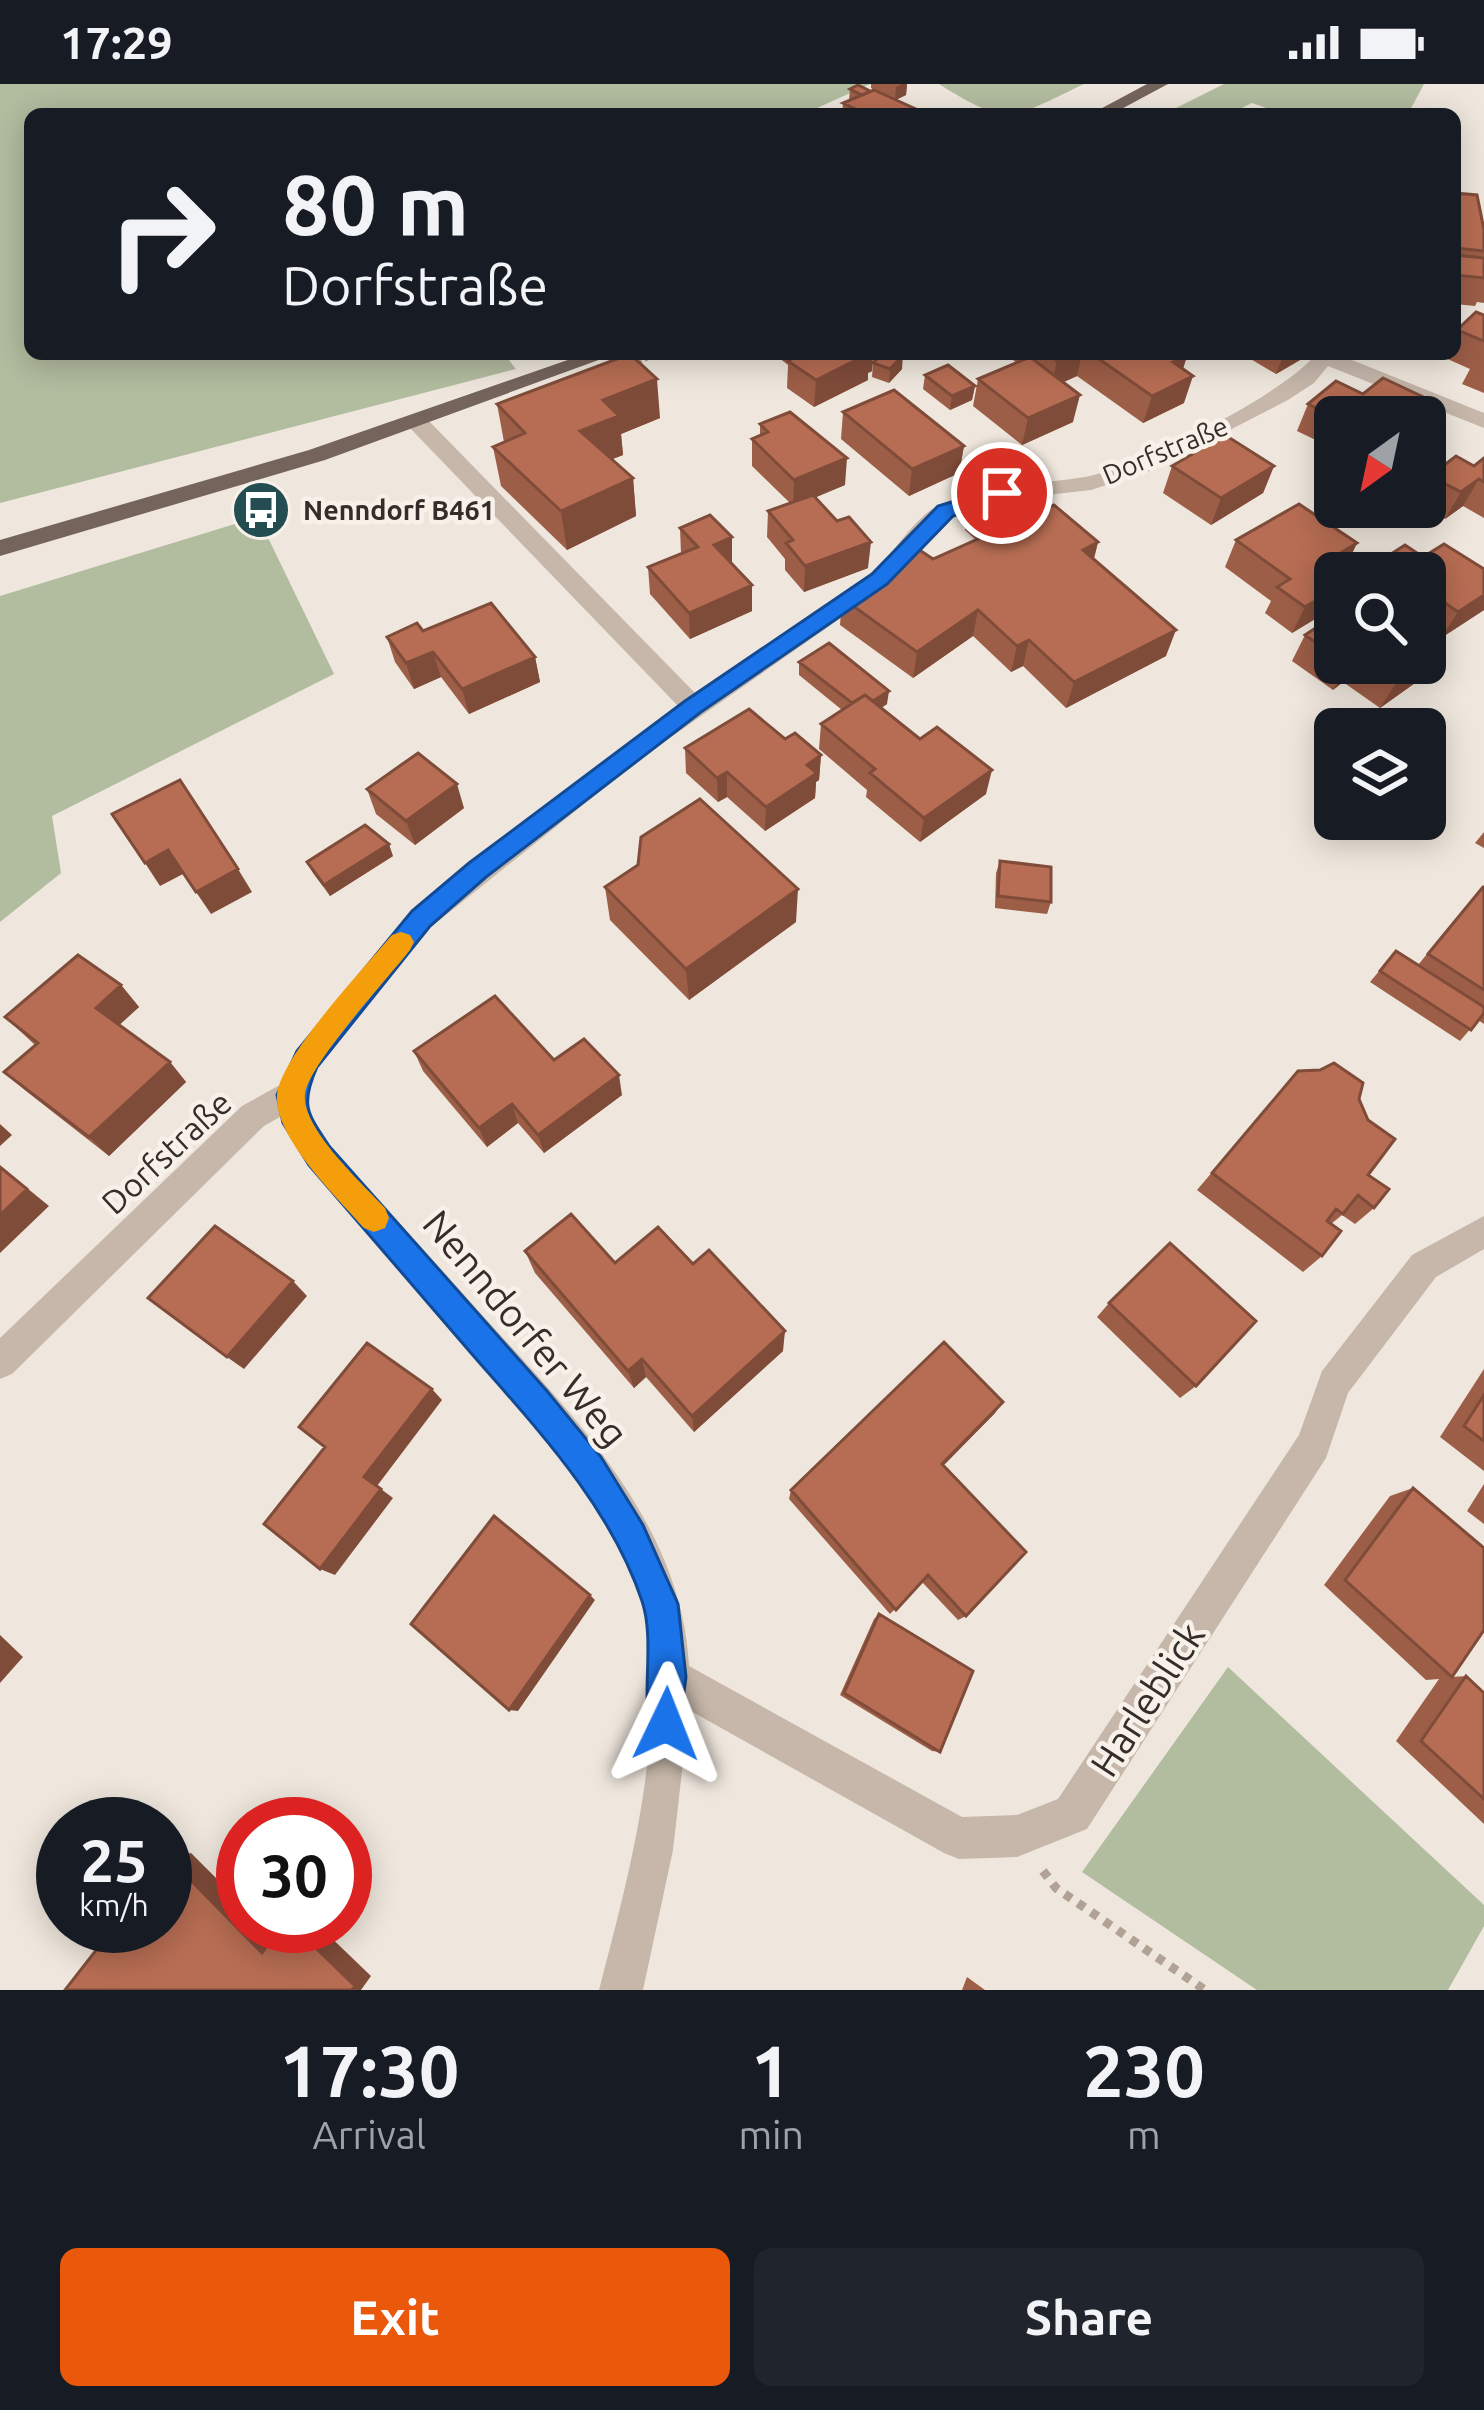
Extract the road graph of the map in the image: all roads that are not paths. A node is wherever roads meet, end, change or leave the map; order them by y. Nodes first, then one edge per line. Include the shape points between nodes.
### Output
1 (1160, 84) edge
2 (1112, 108) edge
3 (588, 360) edge
4 (1323, 360) edge
5 (1336, 360) edge
6 (1484, 421) edge
7 (417, 422) junction
8 (0, 548) edge
9 (693, 706) junction
10 (291, 1095) junction
11 (1484, 1231) edge
12 (0, 1361) edge
13 (669, 1677) junction
14 (621, 1990) edge

1 - 2 main road
3 - 7 main road
4 - 9 street, Dorfstraße via 1281,396 1142,466 945,511 880,579
5 - 6 street
7 - 8 main road
7 - 9 street
9 - 10 street, Dorfstraße via 421,919 307,1059
10 - 12 street, Dorfstraße via 253,1116
10 - 13 street, Nenndorfer Weg via 297,1123 319,1156 590,1469 661,1604
11 - 13 street, Harleblick via 1424,1265 1334,1383 1313,1445 1072,1814 1017,1837 959,1838
13 - 14 street, Nenndorfer Weg via 648,1887

